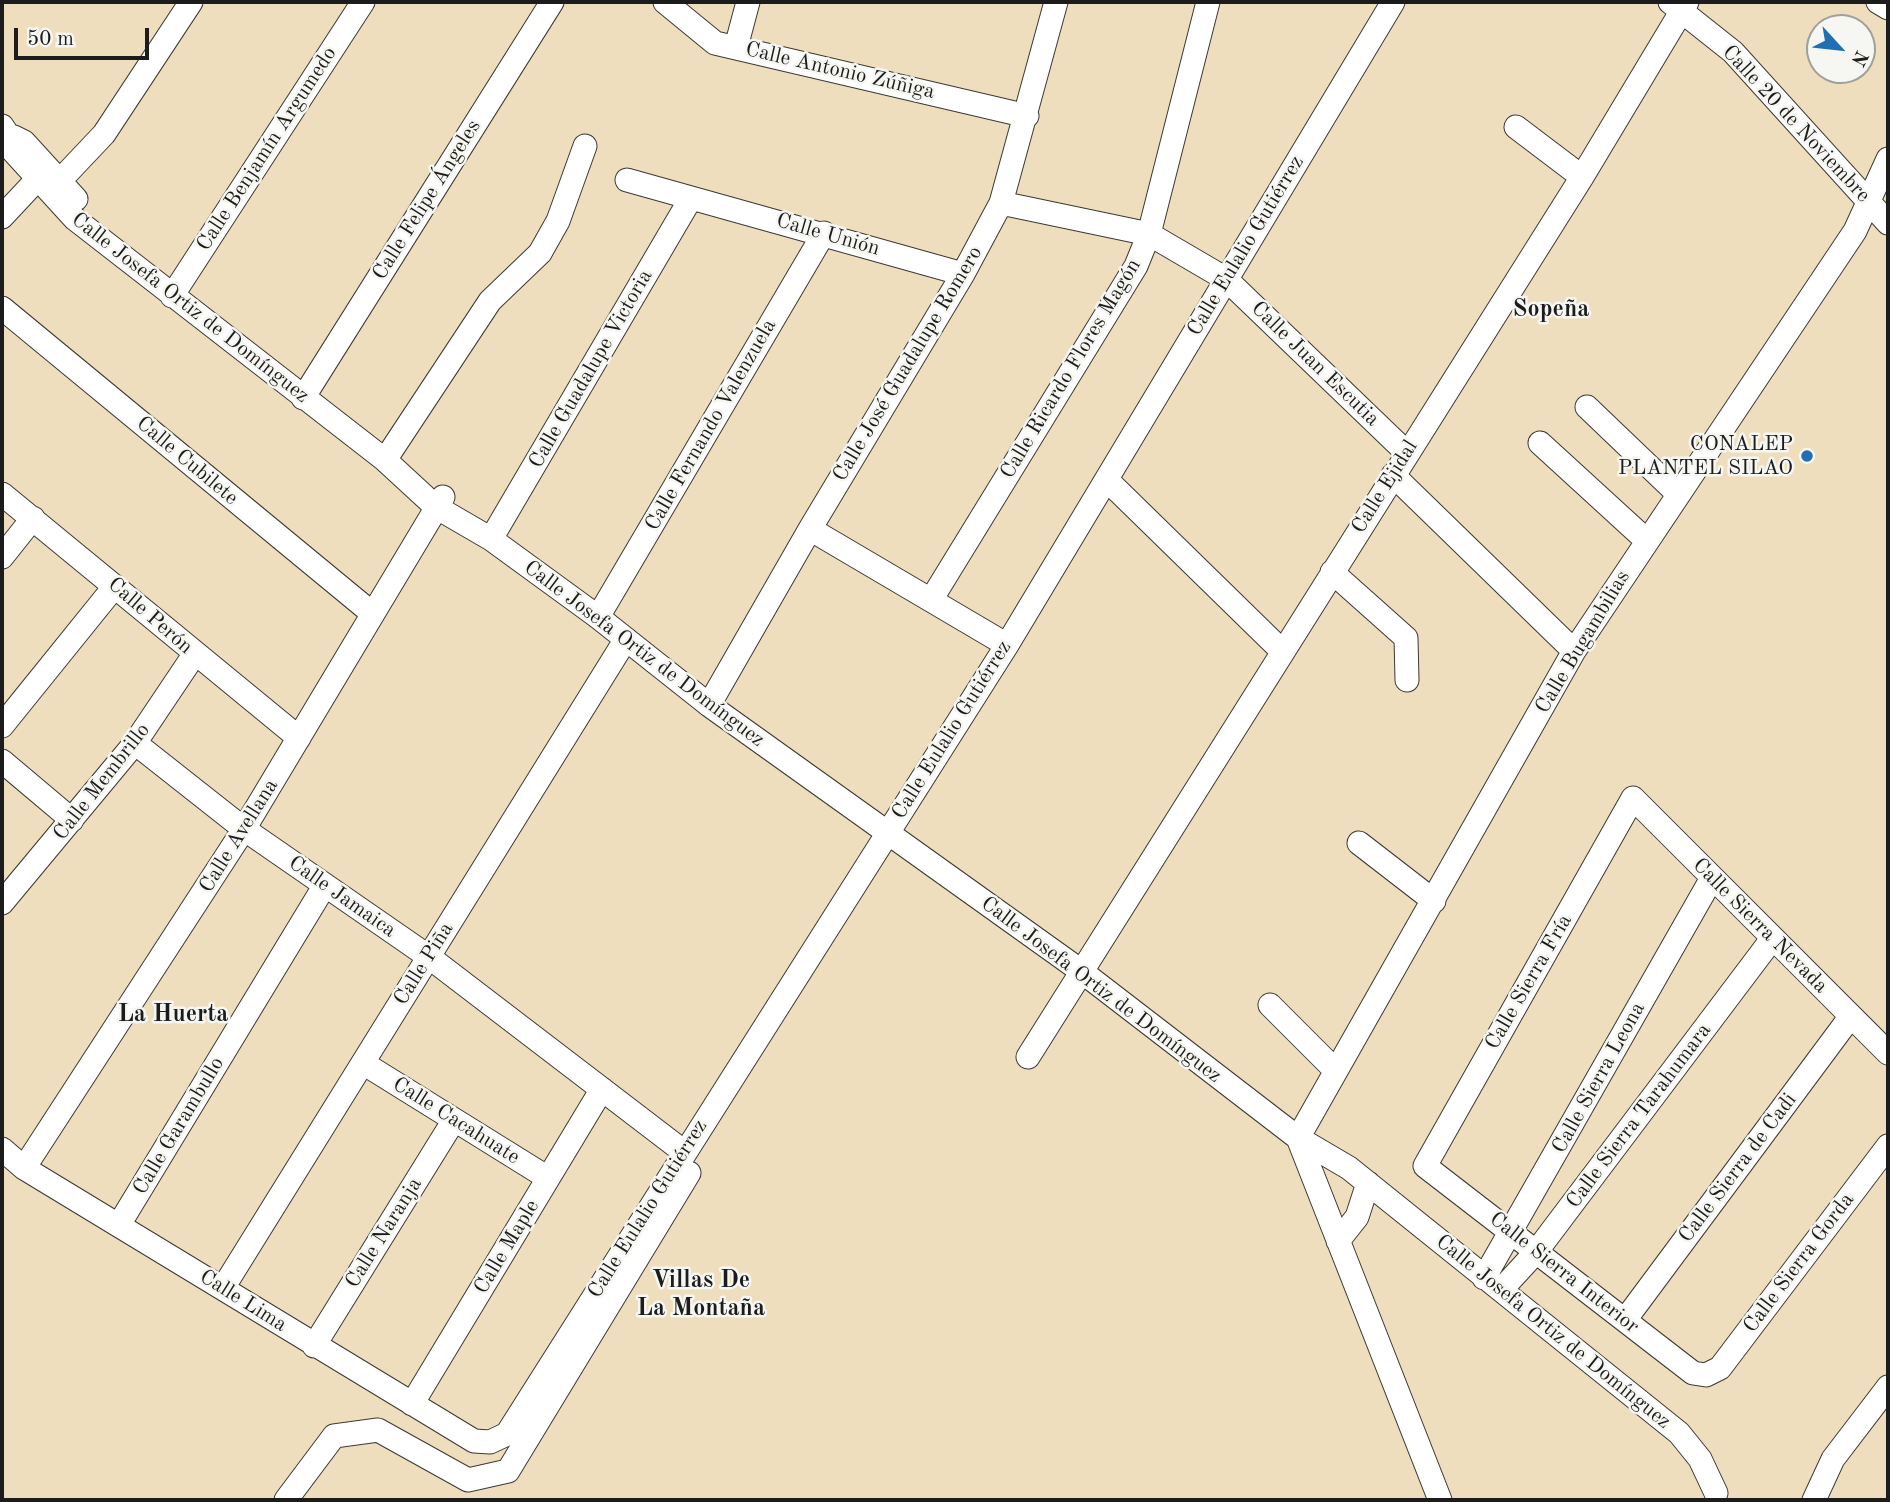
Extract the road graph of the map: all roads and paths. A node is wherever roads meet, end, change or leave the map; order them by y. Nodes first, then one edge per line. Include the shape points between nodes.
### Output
1 (191, 2) edge
2 (363, 2) edge
3 (552, 2) edge
4 (665, 2) edge
5 (748, 2) edge
6 (1056, 2) edge
7 (1208, 2) edge
8 (1878, 2) edge
9 (1387, 4) edge
10 (1679, 5) edge
11 (1888, 8) edge
12 (737, 47) junction
13 (1027, 116) junction
14 (1516, 127) dead end
15 (5, 130) edge
16 (586, 146) dead end
17 (1888, 159) edge
18 (1581, 177) junction
19 (48, 180) junction
20 (627, 180) dead end
21 (691, 198) junction
22 (1868, 202) junction
23 (1001, 203) junction
24 (2, 217) edge
25 (1888, 223) edge
26 (824, 233) junction
27 (1149, 234) junction
28 (963, 274) junction
29 (1226, 279) junction
30 (175, 291) junction
31 (2, 308) edge
32 (307, 392) junction
33 (1587, 407) dead end
34 (1540, 443) dead end
35 (1407, 453) junction
36 (389, 454) junction
37 (1393, 475) junction
38 (1107, 480) junction
39 (2, 494) edge
40 (1678, 494) junction
41 (445, 507) junction
42 (33, 518) junction
43 (810, 528) junction
44 (491, 540) junction
45 (1646, 540) junction
46 (2, 556) edge
47 (1332, 572) junction
48 (115, 586) junction
49 (931, 600) junction
50 (373, 614) junction
51 (598, 617) junction
52 (625, 639) junction
53 (1007, 645) junction
54 (1282, 651) junction
55 (1574, 651) junction
56 (194, 654) junction
57 (1407, 680) dead end
58 (709, 705) junction
59 (2, 726) edge
60 (299, 738) junction
61 (135, 743) junction
62 (2, 761) edge
63 (1633, 798) joint
64 (72, 820) junction
65 (244, 829) junction
66 (887, 833) junction
67 (1359, 844) dead end
68 (1712, 878) junction
69 (325, 885) junction
70 (1434, 901) junction
71 (2, 903) edge
72 (1772, 939) junction
73 (429, 957) junction
74 (1081, 971) junction
75 (1270, 1005) dead end
76 (1852, 1017) junction
77 (1888, 1053) edge
78 (1028, 1057) dead end
79 (363, 1063) junction
80 (1336, 1071) junction
81 (602, 1089) junction
82 (722, 1093) junction
83 (454, 1120) junction
84 (1298, 1138) junction
85 (1888, 1146) edge
86 (2, 1149) edge
87 (684, 1152) junction
88 (1425, 1166) joint
89 (24, 1168) junction
90 (548, 1178) junction
91 (1368, 1183) junction
92 (120, 1223) junction
93 (1512, 1233) junction
94 (1338, 1241) junction
95 (1536, 1252) junction
96 (1492, 1284) junction
97 (223, 1288) junction
98 (1625, 1320) junction
99 (314, 1346) junction
100 (1706, 1376) joint
101 (1888, 1387) edge
102 (412, 1404) junction
103 (490, 1442) joint
104 (1718, 1498) edge
105 (286, 1500) edge
106 (1440, 1500) edge
107 (1814, 1500) edge

1 - 19 street via 104,134
2 - 30 street, Calle Benjamín Argumedo
3 - 32 street, Calle Felipe Ángeles
4 - 12 street, Calle Antonio Zúñiga via 715,43
5 - 12 street
6 - 13 street, Calle José Guadalupe Romero
7 - 27 street, Calle Ricardo Flores Magón
8 - 11 street
9 - 29 street, Calle Eulalio Gutiérrez
10 - 18 street, Calle Ejidal
10 - 22 street, Calle 20 de Noviembre via 1733,51
12 - 13 street, Calle Antonio Zúñiga
13 - 23 street, Calle José Guadalupe Romero
14 - 18 street
15 - 19 street, Calle Josefa Ortiz de Domínguez via 24,142
16 - 36 street via 558,221 540,253 490,301
17 - 22 street, Calle Bugambilias
18 - 35 street, Calle Ejidal
19 - 24 street
19 - 30 street, Calle Josefa Ortiz de Domínguez
20 - 21 street, Calle Unión
21 - 26 street, Calle Unión
21 - 44 street, Calle Guadalupe Victoria
22 - 25 street, Calle 20 de Noviembre
22 - 40 street, Calle Bugambilias via 1855,231 1783,342
23 - 27 street, Calle Juan Escutia
23 - 28 street, Calle José Guadalupe Romero
26 - 28 street, Calle Unión
26 - 51 street, Calle Fernando Valenzuela
27 - 29 street, Calle Juan Escutia
27 - 49 street, Calle Ricardo Flores Magón via 1136,266
28 - 43 street, Calle José Guadalupe Romero
29 - 35 street, Calle Juan Escutia
29 - 38 street, Calle Eulalio Gutiérrez
30 - 32 street, Calle Josefa Ortiz de Domínguez
31 - 50 street, Calle Cubilete
32 - 36 street, Calle Josefa Ortiz de Domínguez
33 - 40 street
34 - 45 street
35 - 37 street, Calle Ejidal
36 - 41 street, Calle Josefa Ortiz de Domínguez
37 - 47 street, Calle Ejidal
37 - 55 street
38 - 53 street, Calle Eulalio Gutiérrez
38 - 54 street
39 - 42 street, Calle Perón
40 - 45 street, Calle Bugambilias
41 - 44 street, Calle Josefa Ortiz de Domínguez
41 - 50 street, Calle Avellana
42 - 46 street
42 - 48 street, Calle Perón
43 - 49 street
43 - 58 street, Calle José Guadalupe Romero
44 - 51 street, Calle Josefa Ortiz de Domínguez
45 - 55 street, Calle Bugambilias
47 - 54 street, Calle Ejidal
47 - 57 street via 1406,638
48 - 56 street, Calle Perón
48 - 59 street
49 - 53 street
50 - 60 street, Calle Avellana
51 - 52 street, Calle Josefa Ortiz de Domínguez
52 - 58 street, Calle Josefa Ortiz de Domínguez
52 - 73 street, Calle Piña
53 - 66 street, Calle Eulalio Gutiérrez
54 - 74 street, Calle Ejidal
55 - 70 street, Calle Bugambilias
56 - 60 street, Calle Perón
56 - 61 street, Calle Membrillo
58 - 66 street, Calle Josefa Ortiz de Domínguez
60 - 65 street, Calle Avellana
61 - 64 street, Calle Membrillo
61 - 65 street, Calle Jamaica
62 - 64 street
63 - 68 street, Calle Sierra Nevada
63 - 88 street, Calle Sierra Fría
64 - 71 street, Calle Membrillo
65 - 69 street, Calle Jamaica
65 - 89 street, Calle Avellana
66 - 74 street, Calle Josefa Ortiz de Domínguez
66 - 82 street, Calle Eulalio Gutiérrez
67 - 70 street
68 - 72 street, Calle Sierra Nevada
68 - 93 street, Calle Sierra Leona
69 - 73 street, Calle Jamaica
69 - 92 street, Calle Garambullo
70 - 80 street, Calle Bugambilias
72 - 76 street, Calle Sierra Nevada
72 - 95 street, Calle Sierra Tarahumara
73 - 79 street, Calle Piña
73 - 81 street, Calle Jamaica
74 - 78 street, Calle Ejidal
74 - 84 street, Calle Josefa Ortiz de Domínguez
75 - 80 street
76 - 77 street, Calle Sierra Nevada
76 - 98 street, Calle Sierra de Cadi
79 - 83 street, Calle Cacahuate
79 - 97 street, Calle Piña
80 - 84 street, Calle Bugambilias
81 - 87 street, Calle Jamaica
81 - 90 street, Calle Maple
82 - 87 street, Calle Eulalio Gutiérrez
82 - 105 street via 701,1154 508,1471 468,1480 378,1430 334,1436
83 - 90 street, Calle Cacahuate
83 - 99 street, Calle Naranja
84 - 91 street, Calle Josefa Ortiz de Domínguez
84 - 94 street
85 - 100 street, Calle Sierra Gorda via 1720,1368
86 - 89 street, Calle Lima
87 - 103 street, Calle Eulalio Gutiérrez via 507,1434
88 - 93 street, Calle Sierra Interior
89 - 92 street, Calle Lima
90 - 102 street, Calle Maple
91 - 94 street via 1357,1217
91 - 96 street, Calle Josefa Ortiz de Domínguez
92 - 97 street, Calle Lima
93 - 95 street, Calle Sierra Interior
93 - 96 street, Calle Sierra Leona
94 - 106 street
95 - 96 street, Calle Sierra Tarahumara
95 - 98 street, Calle Sierra Interior
96 - 104 street, Calle Josefa Ortiz de Domínguez via 1679,1433 1700,1459
97 - 99 street, Calle Lima
98 - 100 street, Calle Sierra Interior via 1693,1373
99 - 102 street, Calle Lima
101 - 107 street via 1833,1459
102 - 103 street, Calle Lima via 474,1441

